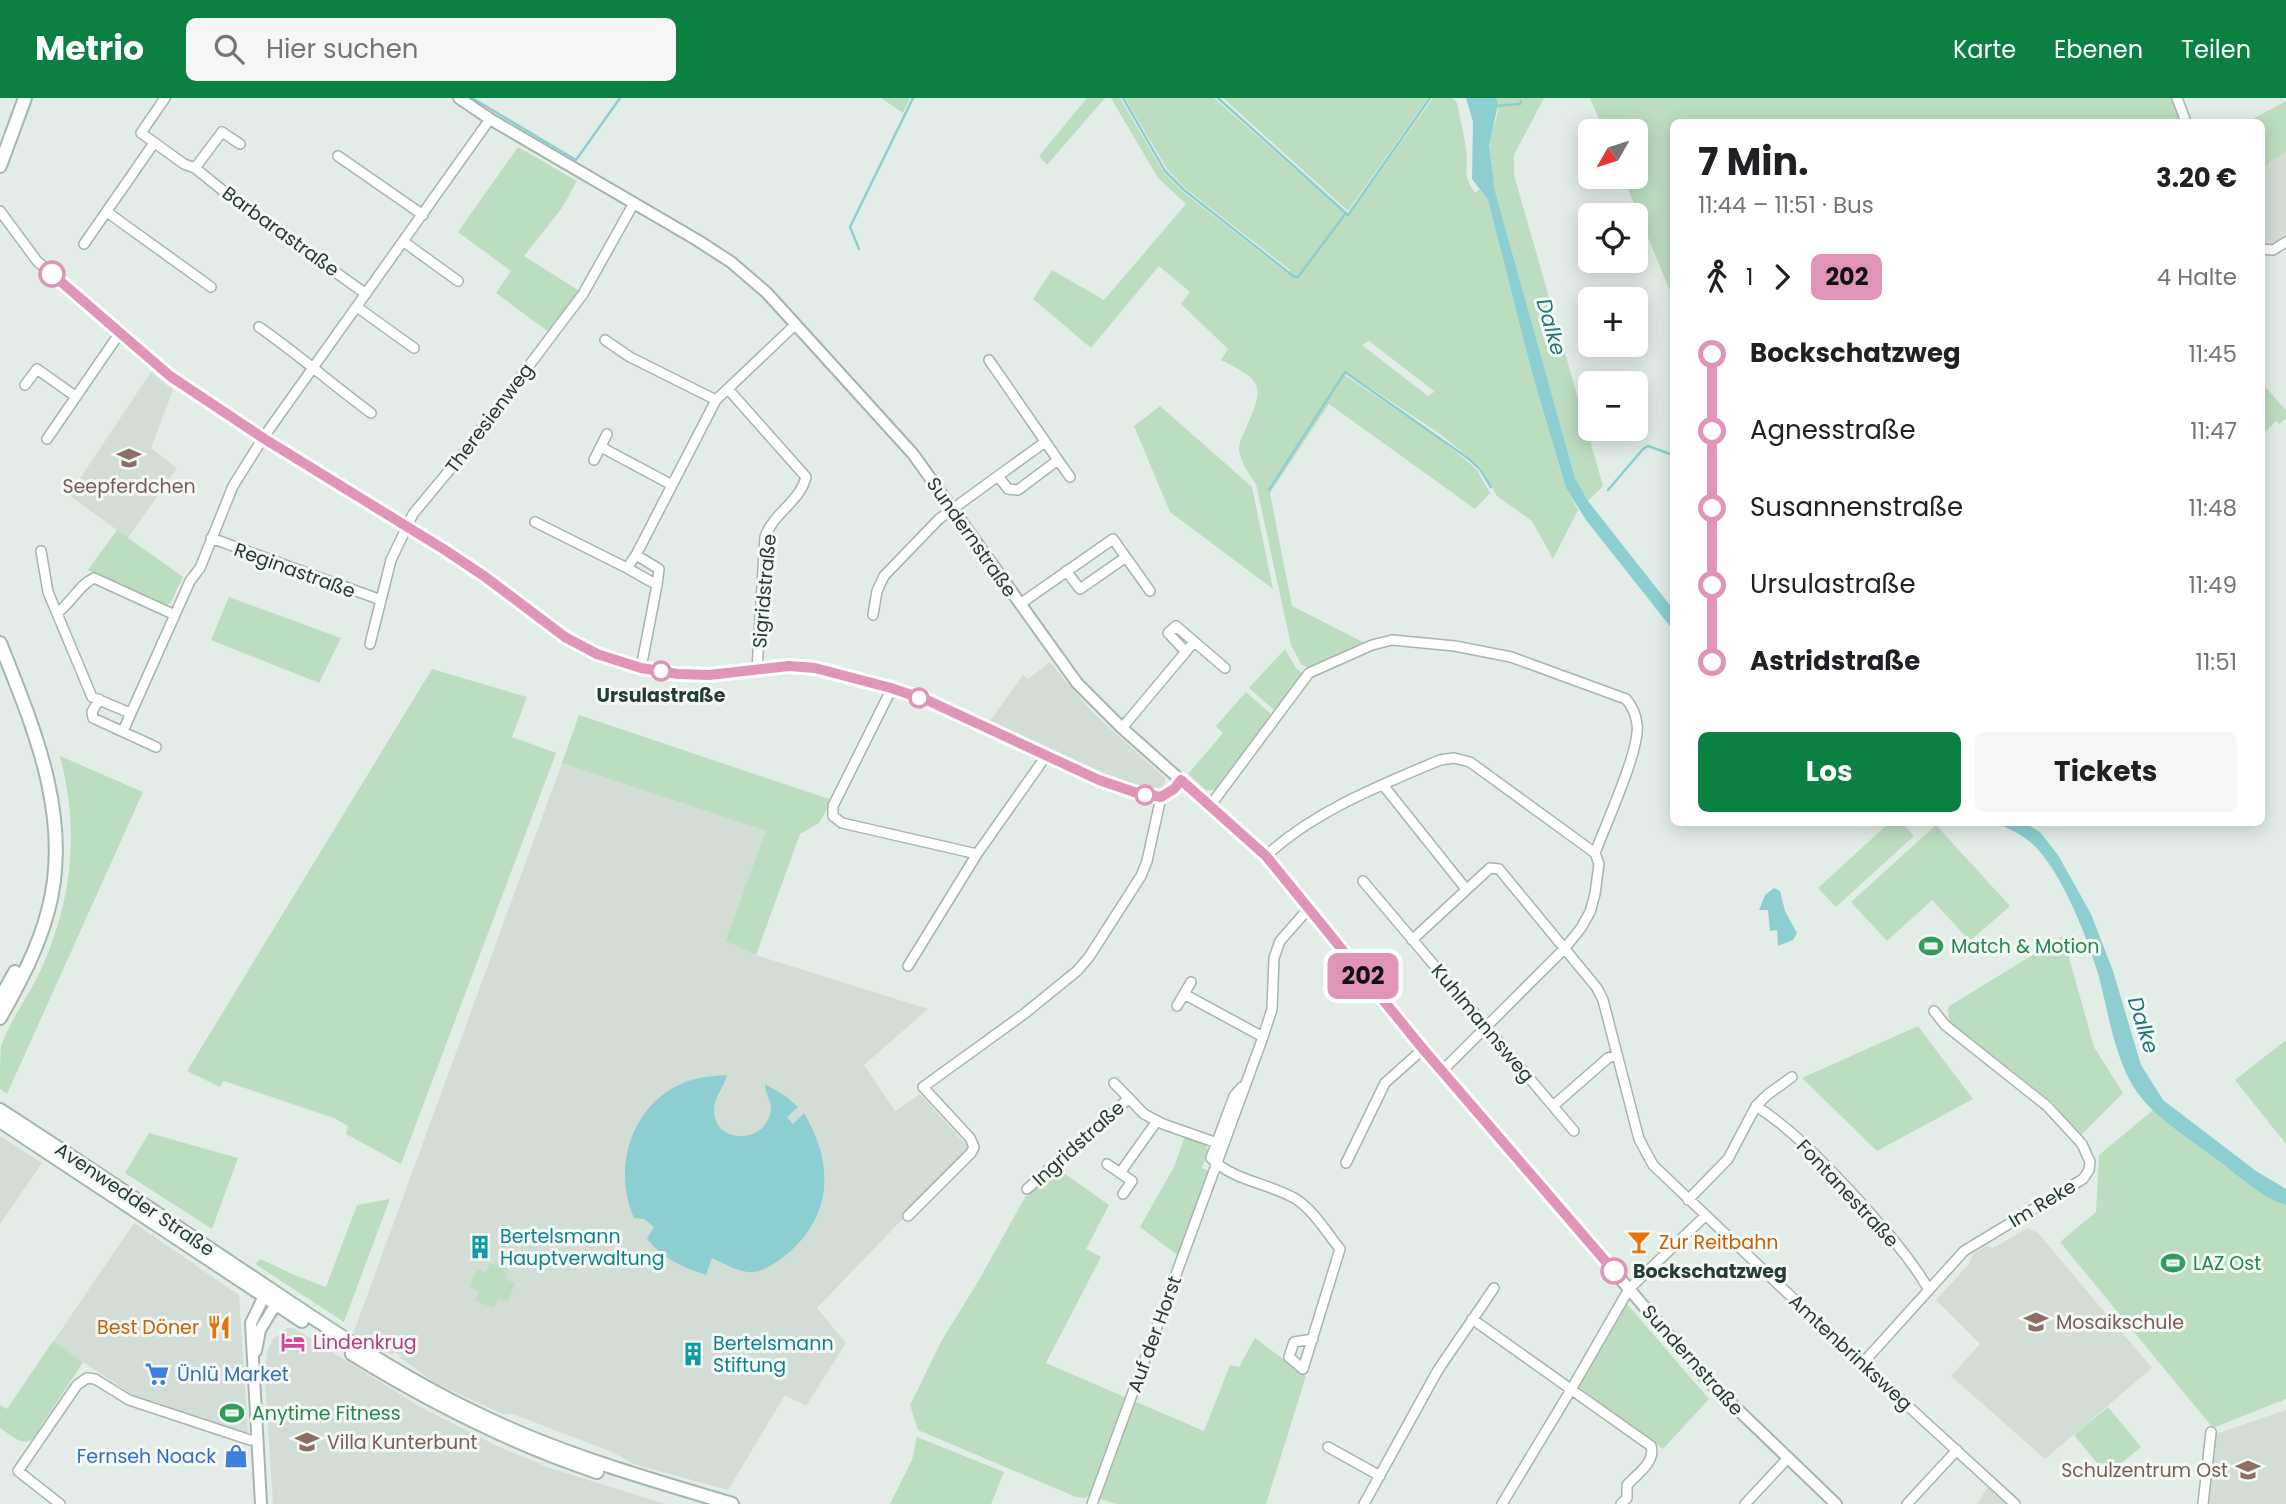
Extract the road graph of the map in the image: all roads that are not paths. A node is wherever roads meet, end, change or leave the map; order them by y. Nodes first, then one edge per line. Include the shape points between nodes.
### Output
1 (25, 98) edge
2 (165, 98) edge
3 (459, 98) edge
4 (2177, 98) edge
5 (490, 119) junction
6 (2185, 119) edge
7 (154, 143) junction
8 (240, 144) dead end
9 (338, 156) dead end
10 (0, 166) edge
11 (195, 168) junction
12 (634, 203) junction
13 (0, 211) edge
14 (107, 212) junction
15 (423, 215) junction
16 (404, 242) junction
17 (2286, 242) edge
18 (84, 244) dead end
19 (2265, 249) edge
20 (458, 281) dead end
21 (211, 287) dead end
22 (366, 294) junction
23 (357, 307) junction
24 (796, 324) junction
25 (259, 327) dead end
26 (119, 334) junction
27 (605, 340) dead end
28 (414, 348) dead end
29 (989, 360) dead end
30 (313, 368) junction
31 (25, 385) dead end
32 (728, 389) junction
33 (75, 396) junction
34 (716, 400) junction
35 (372, 413) dead end
36 (607, 434) dead end
37 (263, 438) junction
38 (47, 439) dead end
39 (1045, 442) junction
40 (601, 447) junction
41 (594, 460) dead end
42 (1058, 460) junction
43 (998, 476) junction
44 (1070, 477) dead end
45 (672, 485) junction
46 (953, 509) junction
47 (534, 522) dead end
48 (406, 526) junction
49 (211, 538) junction
50 (41, 551) dead end
51 (636, 555) junction
52 (1126, 557) junction
53 (627, 568) junction
54 (1066, 571) junction
55 (657, 585) junction
56 (1150, 591) dead end
57 (381, 600) junction
58 (1020, 604) junction
59 (57, 613) junction
60 (175, 615) junction
61 (873, 615) dead end
62 (1194, 642) junction
63 (0, 643) edge
64 (370, 644) dead end
65 (1186, 652) junction
66 (641, 668) junction
67 (757, 668) junction
68 (1225, 668) dead end
69 (891, 688) junction
70 (99, 699) junction
71 (130, 713) junction
72 (1122, 728) junction
73 (123, 731) junction
74 (156, 747) dead end
75 (1046, 756) junction
76 (1181, 780) junction
77 (1383, 785) junction
78 (1161, 797) junction
79 (1210, 806) junction
80 (54, 834) junction
81 (1595, 853) junction
82 (977, 854) junction
83 (1266, 856) junction
84 (1363, 881) dead end
85 (1466, 889) junction
86 (1309, 908) junction
87 (1412, 940) junction
88 (1564, 948) junction
89 (908, 966) dead end
90 (1191, 982) dead end
91 (1184, 994) junction
92 (0, 999) edge
93 (1177, 1006) dead end
94 (1934, 1011) dead end
95 (0, 1018) edge
96 (1486, 1027) junction
97 (1263, 1037) junction
98 (1423, 1049) junction
99 (1617, 1055) junction
100 (1441, 1071) junction
101 (1792, 1077) dead end
102 (1114, 1083) dead end
103 (1246, 1083) junction
104 (1129, 1098) junction
105 (1553, 1106) junction
106 (1756, 1106) junction
107 (2, 1114) edge
108 (1157, 1121) junction
109 (1574, 1131) dead end
110 (1217, 1143) junction
111 (1346, 1163) dead end
112 (1107, 1164) dead end
113 (1218, 1165) junction
114 (1120, 1173) junction
115 (1027, 1189) dead end
116 (1123, 1194) dead end
117 (1688, 1200) junction
118 (908, 1216) dead end
119 (1705, 1216) junction
120 (1494, 1288) dead end
121 (1629, 1289) junction
122 (1929, 1290) junction
123 (266, 1292) junction
124 (278, 1301) junction
125 (1472, 1319) junction
126 (1313, 1339) dead end
127 (1862, 1364) junction
128 (254, 1371) junction
129 (1572, 1388) junction
130 (2211, 1432) dead end
131 (258, 1440) junction
132 (1328, 1447) dead end
133 (1957, 1450) junction
134 (1788, 1458) junction
135 (1380, 1476) junction
136 (60, 1504) edge
137 (261, 1504) edge
138 (705, 1504) edge
139 (732, 1504) edge
140 (1092, 1504) edge
141 (1364, 1504) edge
142 (1502, 1504) edge
143 (1621, 1504) edge
144 (1745, 1504) edge
145 (1836, 1504) edge
146 (1907, 1504) edge
147 (2015, 1504) edge
148 (2203, 1504) edge

1 - 10 main road
2 - 7 street, Barbarastraße via 141,133
3 - 5 street, Sundernstraße
4 - 6 street
5 - 12 street, Sundernstraße
5 - 15 street
7 - 11 street, Barbarastraße
7 - 14 street
8 - 11 street via 222,132
9 - 15 street
11 - 22 street, Barbarastraße
12 - 24 street, Sundernstraße via 732,262
12 - 48 street, Theresienweg via 583,294
13 - 26 street via 37,261
14 - 18 street
14 - 21 street
15 - 16 street
16 - 20 street
16 - 22 street
17 - 19 street
22 - 23 street
23 - 28 street
23 - 30 street
24 - 32 street
24 - 46 street, Sundernstraße via 912,454
25 - 30 street
26 - 33 street
26 - 37 street via 170,376
27 - 34 street
29 - 39 street
30 - 35 street
30 - 37 street
31 - 33 street via 37,369
32 - 34 street
32 - 67 street, Sigridstraße via 806,477 804,488 774,519 765,537
33 - 38 street
34 - 45 street
36 - 40 street
37 - 48 street
37 - 49 street via 233,486
39 - 42 street
39 - 43 street
40 - 41 street
40 - 45 street
42 - 43 street via 1018,490 1008,489
42 - 44 street
43 - 46 street
45 - 51 street
46 - 58 street, Sundernstraße
46 - 61 street via 884,576
47 - 53 street
48 - 57 street, Theresienweg
48 - 66 street via 484,576 565,637 597,654
49 - 57 street, Reginastraße
49 - 60 street
50 - 59 street
51 - 53 street
51 - 55 street via 659,569
52 - 54 street via 1080,589
52 - 54 street via 1113,538
52 - 56 street
53 - 55 street
54 - 58 street
55 - 66 street
57 - 64 street, Theresienweg
58 - 72 street, Sundernstraße via 1077,683
59 - 60 street via 94,578
59 - 70 street via 92,696
60 - 71 street
62 - 65 street
62 - 65 street via 1176,626 1168,633
62 - 68 street
63 - 80 main road via 43,759
65 - 72 street
66 - 67 street via 709,675
67 - 69 street via 815,668
69 - 75 street
69 - 82 street via 833,806 833,816 842,823
70 - 71 street
70 - 73 street via 93,718
71 - 73 street
72 - 76 street, Sundernstraße
73 - 74 street
75 - 78 street via 1117,787
75 - 82 street
76 - 78 street
76 - 79 street, Sundernstraße
77 - 81 street via 1440,760 1470,762
77 - 83 street via 1288,837
77 - 85 street
78 - 118 street via 1141,876 1089,957 1024,1014 923,1087 974,1147
79 - 81 street via 1309,673 1392,640 1455,646 1539,666 1626,699 1631,705 1638,726 1631,760
79 - 83 street, Sundernstraße
80 - 92 main road via 32,936
80 - 95 main road via 56,869 48,911
81 - 88 street via 1598,864 1592,907
82 - 89 street
83 - 86 street, Sundernstraße
84 - 87 street, Kuhlmannsweg
85 - 87 street
85 - 88 street, Amtenbrinksweg via 1490,868 1499,869
86 - 97 street, Auf der Horst via 1280,941 1274,958 1272,1009
86 - 98 street, Sundernstraße
87 - 96 street, Kuhlmannsweg
88 - 96 street
88 - 99 street, Amtenbrinksweg via 1603,1000
90 - 91 street
91 - 93 street
91 - 97 street
94 - 122 street, Im Reke via 1945,1025 2048,1106 2082,1144 2090,1162 2083,1179 1964,1251
96 - 100 street
96 - 105 street, Kuhlmannsweg
97 - 103 street, Auf der Horst
98 - 100 street, Sundernstraße
98 - 111 street via 1385,1083
99 - 105 street
99 - 117 street, Amtenbrinksweg via 1645,1154
100 - 121 street, Sundernstraße
101 - 106 street
102 - 104 street, Ingridstraße
103 - 110 street, Auf der Horst via 1234,1096
103 - 113 street, Auf der Horst
104 - 108 street, Ingridstraße
104 - 115 street, Ingridstraße
105 - 109 street, Kuhlmannsweg
106 - 117 street via 1728,1158
106 - 122 street, Fontanestraße via 1779,1120 1821,1160 1915,1266
107 - 123 main road, Avenwedder Straße
108 - 110 street, Ingridstraße
108 - 114 street, Ingridstraße
110 - 113 street, Auf der Horst via 1211,1158
112 - 114 street, Ingridstraße
113 - 126 street via 1298,1200 1340,1249
113 - 140 street, Auf der Horst
114 - 116 street via 1132,1181
117 - 119 street, Amtenbrinksweg
119 - 121 street
119 - 127 street, Amtenbrinksweg
120 - 125 street
121 - 129 street
121 - 134 street, Sundernstraße via 1708,1381
122 - 127 street, Im Reke
123 - 124 main road, Avenwedder Straße
123 - 128 street via 251,1323
124 - 128 street via 260,1329
124 - 138 main road via 389,1377 471,1422 575,1465
124 - 139 main road via 463,1407 523,1435 638,1477
125 - 129 street
125 - 135 street via 1438,1370
127 - 133 street, Amtenbrinksweg
128 - 131 street
129 - 142 street
129 - 143 street via 1651,1446 1650,1461 1627,1485 1627,1498
130 - 148 street
131 - 136 street via 129,1400 87,1378 18,1471
131 - 137 street
132 - 135 street
133 - 146 street
133 - 147 street, Amtenbrinksweg
134 - 144 street
134 - 145 street, Sundernstraße
135 - 141 street

